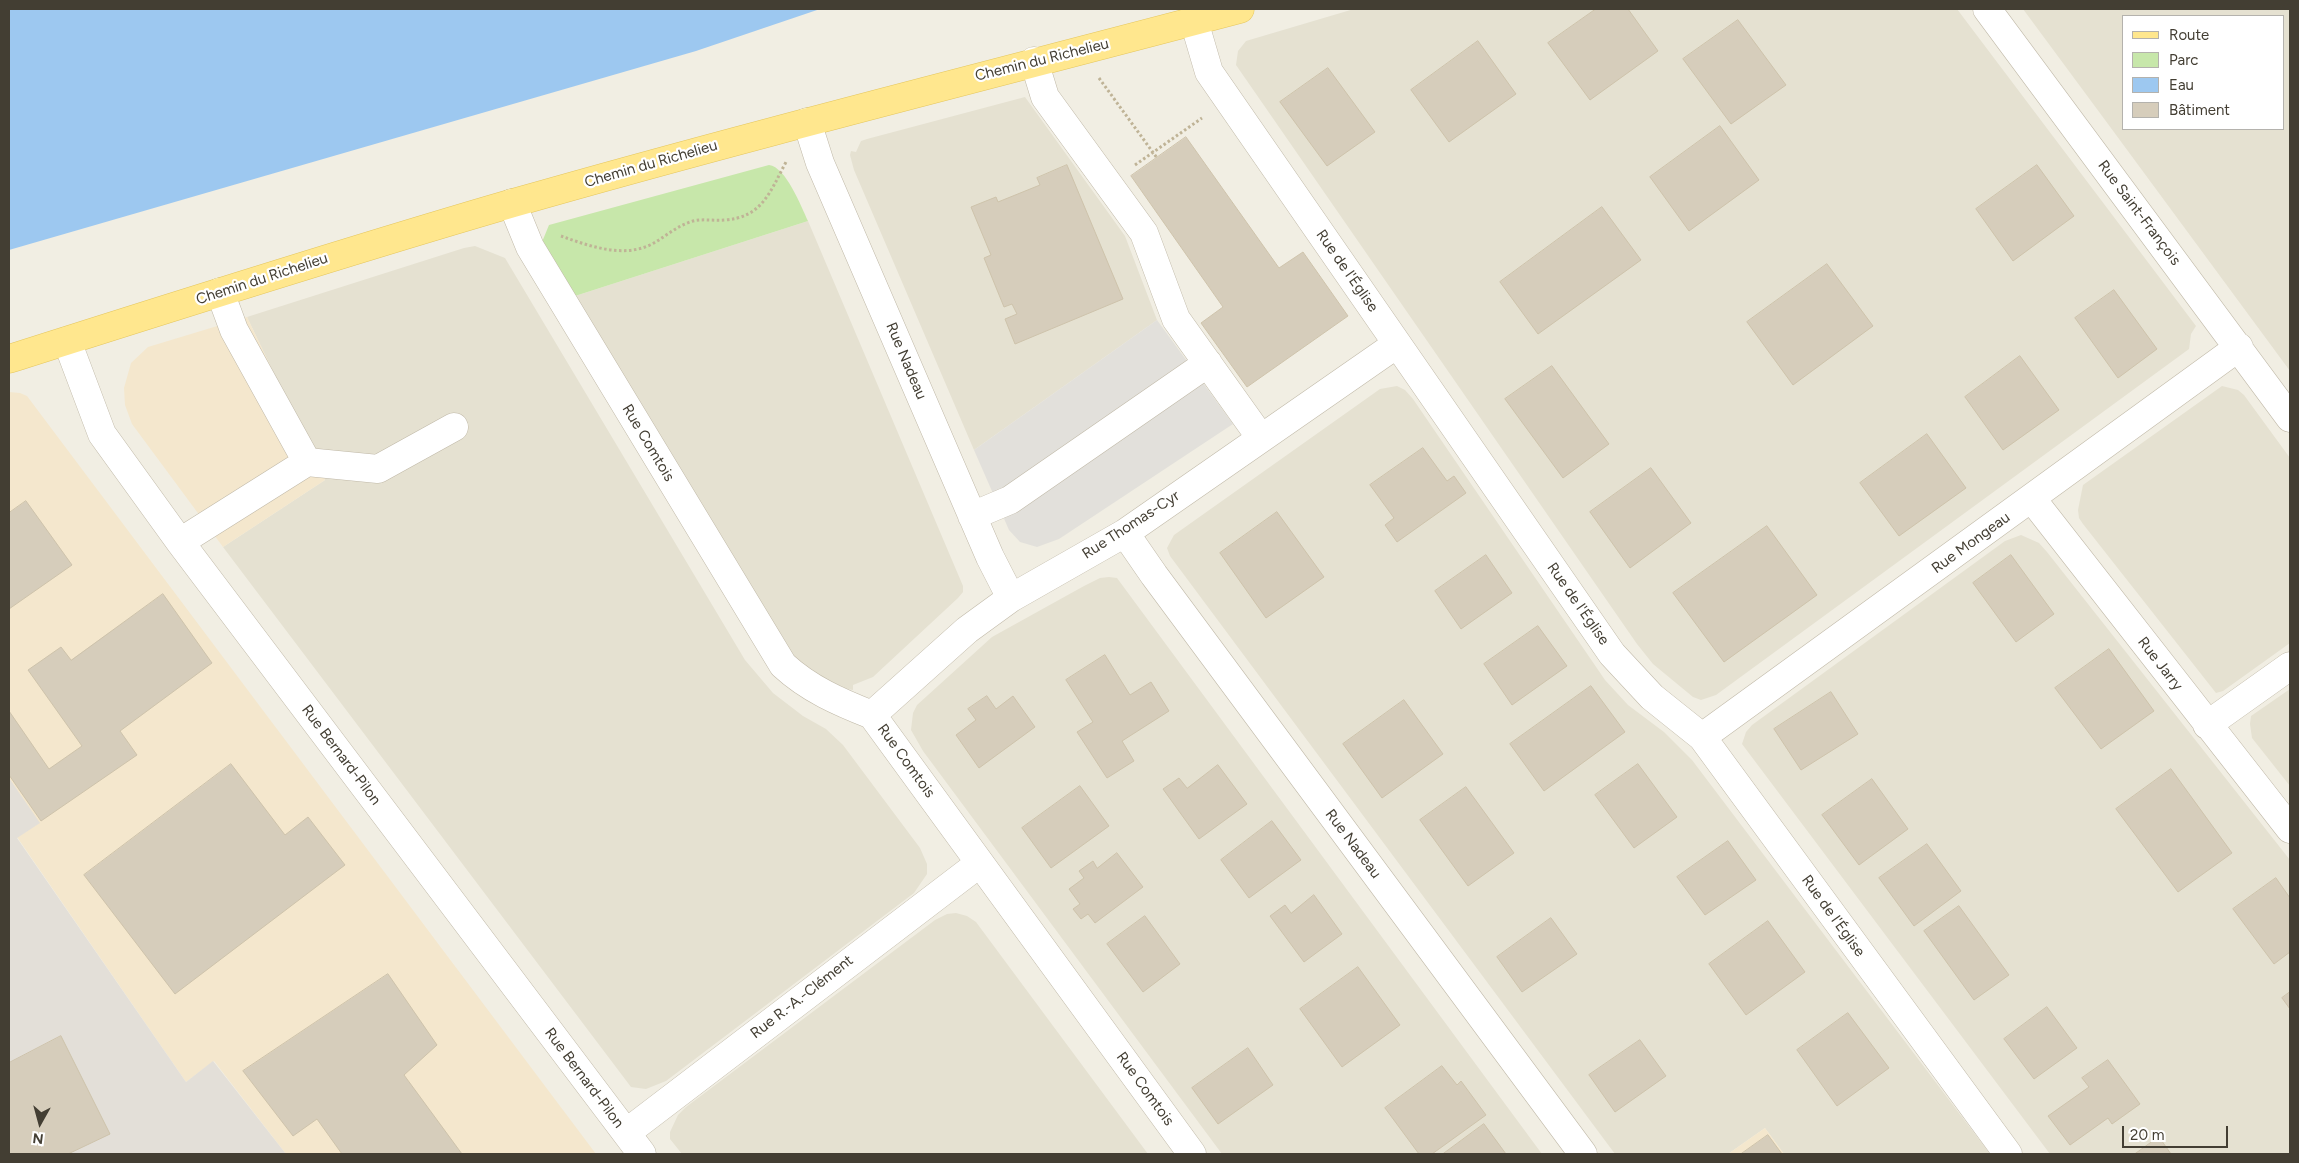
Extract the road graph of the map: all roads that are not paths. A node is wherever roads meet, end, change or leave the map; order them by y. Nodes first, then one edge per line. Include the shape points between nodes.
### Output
1 (1240, 9) edge
2 (1987, 9) edge
3 (1194, 21) junction
4 (1034, 61) junction
5 (807, 122) junction
6 (512, 203) junction
7 (220, 292) junction
8 (67, 341) junction
9 (1397, 344) junction
10 (2239, 347) junction
11 (9, 359) edge
12 (1208, 363) junction
13 (2290, 418) edge
14 (454, 428) dead end
15 (1261, 438) junction
16 (307, 462) junction
17 (2032, 498) junction
18 (972, 516) junction
19 (1125, 532) junction
20 (180, 542) junction
21 (1011, 598) junction
22 (2290, 666) edge
23 (872, 715) junction
24 (2208, 725) junction
25 (1702, 737) junction
26 (2290, 829) edge
27 (980, 863) junction
28 (634, 1144) edge
29 (1192, 1154) edge
30 (1583, 1154) edge
31 (2008, 1154) edge

1 - 3 main road, Chemin du Richelieu
2 - 10 street, Rue Saint-François
3 - 4 main road, Chemin du Richelieu
3 - 9 street, Rue de l'Église via 1209,72
4 - 5 main road, Chemin du Richelieu
4 - 12 street via 1045,97 1144,233 1176,319
5 - 6 main road, Chemin du Richelieu
5 - 18 street, Rue Nadeau via 820,163
6 - 7 main road, Chemin du Richelieu
6 - 23 street, Rue Comtois via 530,247 770,646 799,680
7 - 8 main road, Chemin du Richelieu
7 - 16 street via 234,330
8 - 11 main road, Chemin du Richelieu
8 - 20 street, Rue Bernard-Pilon via 102,434
9 - 15 street, Rue Thomas-Cyr
9 - 25 street, Rue de l'Église via 1612,654 1647,693
10 - 13 street, Rue Saint-François
10 - 17 street, Rue Mongeau
12 - 15 street
12 - 18 street via 1010,500
14 - 16 street via 378,469
15 - 19 street, Rue Thomas-Cyr
16 - 20 street
17 - 24 street, Rue Jarry
17 - 25 street, Rue Mongeau
18 - 21 street, Rue Nadeau
19 - 21 street, Rue Thomas-Cyr
19 - 30 street, Rue Nadeau
20 - 28 street, Rue Bernard-Pilon
21 - 23 street, Rue Thomas-Cyr via 967,630
22 - 24 street
23 - 27 street, Rue Comtois
24 - 26 street, Rue Jarry
25 - 31 street, Rue de l'Église
27 - 28 street, Rue R.-A.-Clément
27 - 29 street, Rue Comtois

